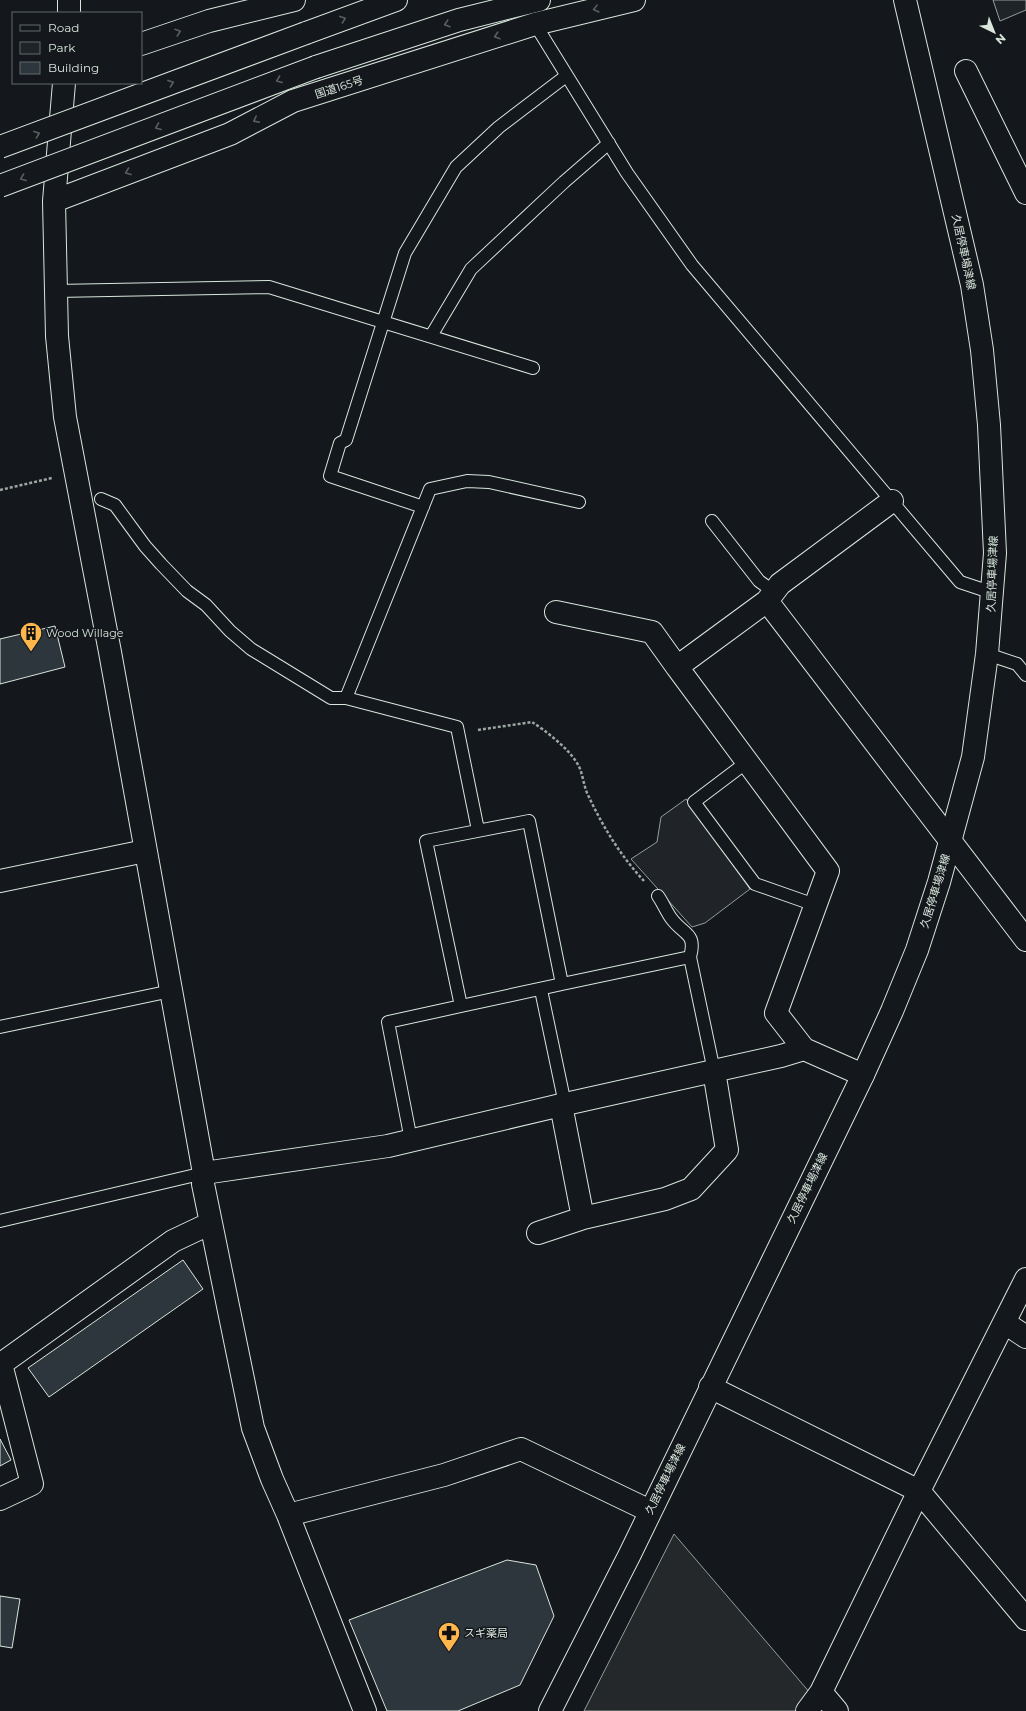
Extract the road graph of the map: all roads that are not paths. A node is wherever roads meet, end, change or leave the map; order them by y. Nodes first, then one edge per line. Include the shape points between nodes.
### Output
1 (69, 0) edge
2 (294, 0) edge
3 (396, 0) edge
4 (539, 0) edge
5 (634, 0) edge
6 (905, 0) edge
7 (69, 12) edge
8 (534, 24) junction
9 (142, 44) edge
10 (966, 71) dead end
11 (566, 76) junction
12 (64, 84) edge
13 (609, 143) junction
14 (0, 147) edge
15 (0, 186) edge
16 (1026, 193) edge
17 (54, 201) junction
18 (56, 291) junction
19 (383, 322) junction
20 (431, 336) junction
21 (533, 368) dead end
22 (101, 499) dead end
23 (892, 501) junction
24 (579, 502) dead end
25 (423, 507) junction
26 (712, 521) dead end
27 (993, 594) junction
28 (770, 597) junction
29 (556, 612) dead end
30 (987, 654) junction
31 (677, 667) junction
32 (1026, 675) edge
33 (346, 698) junction
34 (747, 762) junction
35 (478, 830) junction
36 (951, 841) junction
37 (145, 852) junction
38 (0, 881) edge
39 (658, 896) road end
40 (815, 905) junction
41 (1026, 940) edge
42 (690, 957) junction
43 (562, 984) junction
44 (541, 990) junction
45 (171, 992) junction
46 (461, 1006) junction
47 (0, 1027) edge
48 (804, 1048) junction
49 (714, 1070) junction
50 (863, 1075) junction
51 (562, 1104) junction
52 (411, 1140) junction
53 (204, 1173) junction
54 (584, 1218) junction
55 (0, 1221) edge
56 (211, 1223) junction
57 (538, 1233) dead end
58 (1026, 1279) edge
59 (1005, 1324) junction
60 (1026, 1336) edge
61 (710, 1387) junction
62 (4, 1394) edge
63 (919, 1491) junction
64 (0, 1499) edge
65 (650, 1511) junction
66 (288, 1515) junction
67 (1026, 1619) edge
68 (821, 1692) junction
69 (365, 1711) edge
70 (550, 1711) edge
71 (808, 1711) edge
72 (837, 1711) edge

1 - 7 main road
9 -> 2 main road via 209,21
14 -> 3 main road, bridge
4 -> 15 main road, bridge via 459,20 316,67
5 -> 8 main road, 国道165号
6 - 27 main road, 久居停車場津線 via 916,38 972,285 982,350 989,425 995,553
8 - 11 lane
8 -> 17 main road, 国道165号 via 293,102 230,134
10 - 16 main road
11 - 13 lane
11 - 19 lane via 499,127 456,166 405,254
12 - 17 main road
13 - 20 lane via 471,269
13 - 23 lane via 692,266
17 - 18 main road
18 - 19 lane via 269,287
18 - 37 main road via 57,336 65,417
19 - 20 lane
19 - 25 lane via 346,440 340,443 330,476
20 - 21 lane
22 - 33 lane via 115,505 141,542 161,564 250,648 331,698
23 - 27 lane via 960,582
23 - 28 main road via 780,584
24 - 25 lane via 489,482 467,481 430,490
25 - 33 lane
26 - 28 lane
27 - 30 main road, 久居停車場津線
28 - 31 main road
28 - 36 main road
29 - 31 main road via 652,632
30 - 32 lane via 1018,664
30 - 36 main road, 久居停車場津線 via 972,757
31 - 34 main road
33 - 35 lane via 457,727
34 - 40 main road via 828,871
34 - 40 lane via 694,802 755,884
35 - 43 lane via 529,821
35 - 46 lane via 426,841
36 - 41 main road
36 - 50 main road, 久居停車場津線 via 917,950
37 - 38 main road
37 - 45 main road
39 - 42 lane via 672,919 691,938 693,946
40 - 48 main road via 776,1013
42 - 43 lane
42 - 49 lane
43 - 44 lane
44 - 46 lane
44 - 51 lane
45 - 47 lane
45 - 53 main road
46 - 52 lane via 388,1022
48 - 49 main road via 781,1056
48 - 50 main road
49 - 51 main road
49 - 54 main road via 727,1150 691,1189 666,1199
50 - 61 main road, 久居停車場津線
51 - 52 main road
51 - 54 main road
52 - 53 main road via 388,1146
53 - 55 lane
53 - 56 main road via 203,1184
54 - 57 main road
56 - 62 main road via 173,1241 1,1364
56 - 66 main road via 254,1428
58 - 59 main road
59 - 60 main road
59 - 63 main road
61 - 63 main road
61 - 65 main road, 久居停車場津線
62 - 64 main road via 32,1484
63 - 67 main road
63 - 68 main road
65 - 66 main road via 521,1449 444,1476
65 - 70 main road, 久居停車場津線
66 - 69 main road
68 - 71 main road
68 - 72 main road

